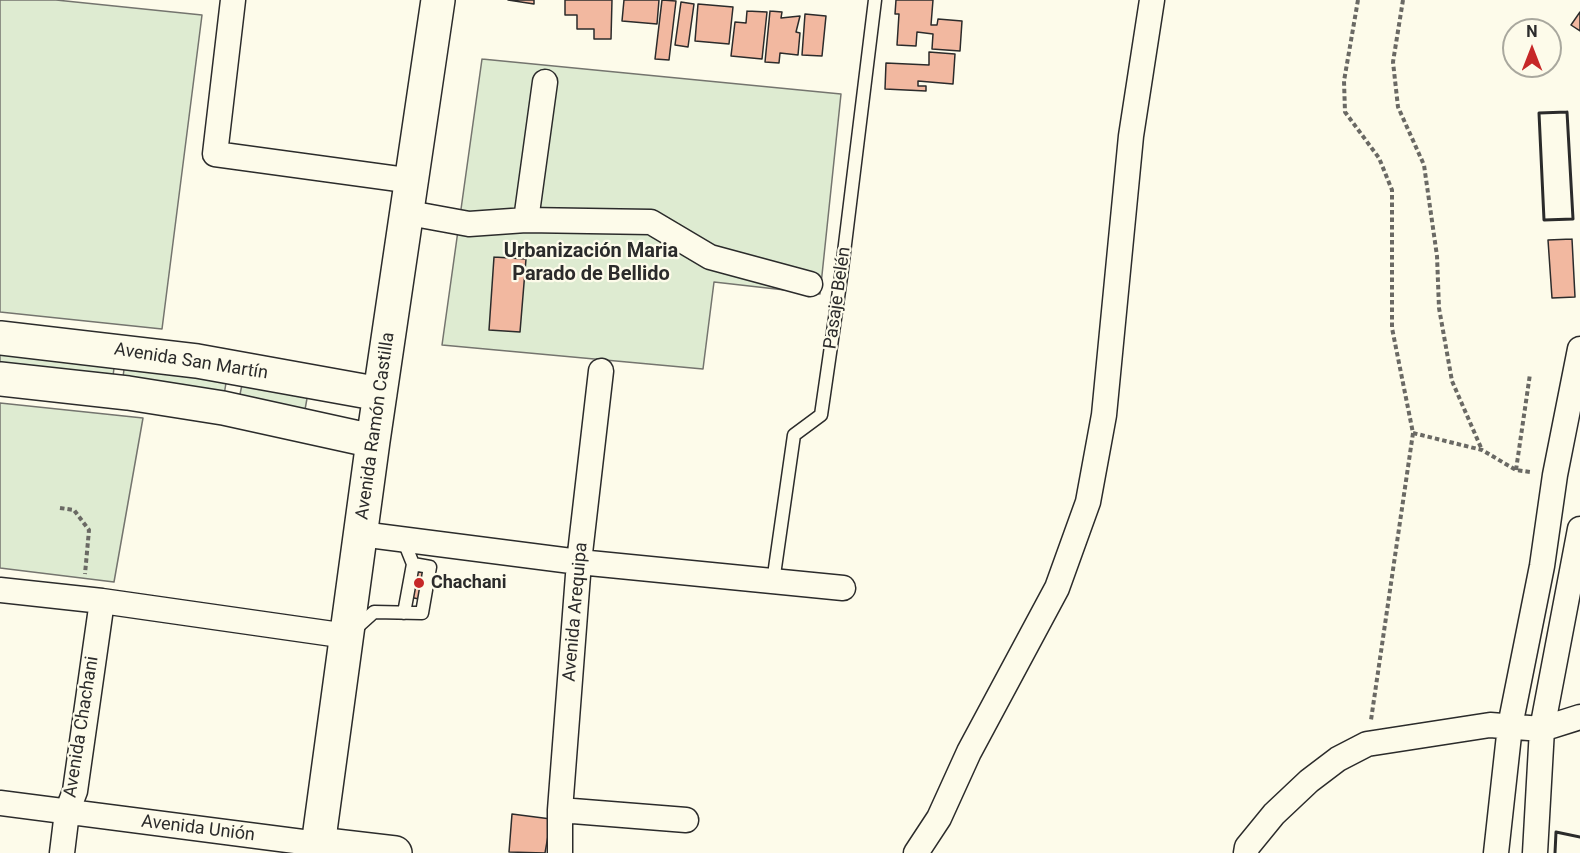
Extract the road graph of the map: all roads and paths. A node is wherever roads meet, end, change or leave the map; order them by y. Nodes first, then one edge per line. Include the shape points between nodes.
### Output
1 (233, 0) edge
2 (438, 0) edge
3 (875, 0) edge
4 (1152, 0) edge
5 (1358, 0) edge
6 (1403, 0) edge
7 (545, 82) dead end
8 (413, 181) junction
9 (409, 213) junction
10 (526, 220) junction
11 (810, 284) dead end
12 (0, 338) edge
13 (1580, 349) edge
14 (601, 371) dead end
15 (1530, 374) dead end
16 (0, 379) edge
17 (380, 394) junction
18 (1413, 433) junction
19 (373, 441) junction
20 (1482, 450) junction
21 (1516, 470) junction
22 (1555, 475) junction
23 (60, 508) dead end
24 (1580, 529) edge
25 (361, 534) junction
26 (403, 539) junction
27 (579, 562) junction
28 (413, 564) junction
29 (84, 580) dead end
30 (773, 582) junction
31 (843, 588) dead end
32 (0, 590) edge
33 (102, 601) junction
34 (404, 613) junction
35 (347, 636) junction
36 (1580, 717) edge
37 (1510, 726) junction
38 (1542, 729) junction
39 (1367, 744) junction
40 (0, 803) edge
41 (560, 810) junction
42 (67, 812) junction
43 (686, 820) dead end
44 (318, 849) edge
45 (62, 853) edge
46 (395, 853) edge
47 (560, 853) edge
48 (916, 853) edge
49 (1246, 853) edge
50 (1496, 853) edge
51 (1535, 853) edge

1 - 8 street via 215,154
2 - 8 main road, Avenida Ramón Castilla
3 - 30 lane, Pasaje Belén via 821,416 794,435
4 - 48 street via 1131,135 1104,415 1088,502 1057,588 969,752 939,818
5 - 18 path via 1344,81 1345,111 1379,158 1392,190 1392,328
6 - 20 path via 1393,62 1398,107 1424,165 1437,256 1439,308 1452,381
7 - 10 street
8 - 9 main road, Avenida Ramón Castilla
9 - 10 street via 469,224
9 - 17 main road, Avenida Ramón Castilla
10 - 11 street via 651,222 710,257
12 - 17 main road, Avenida San Martín via 186,360
13 - 22 street
14 - 27 street, Avenida Arequipa
15 - 21 path
16 - 19 main road via 223,408
17 - 19 main road, Avenida Ramón Castilla
18 - 20 path
18 - 39 path
19 - 25 main road, Avenida Ramón Castilla
20 - 21 path
21 - 22 path
22 - 37 street via 1542,566
23 - 29 path via 74,510 89,530
24 - 38 street
25 - 26 street
25 - 35 main road, Avenida Ramón Castilla
26 - 27 street
26 - 28 lane
27 - 30 street
27 - 41 street, Avenida Arequipa
28 - 34 lane
28 - 34 lane via 430,567 422,613
30 - 31 street
32 - 33 street
33 - 35 street
33 - 42 street, Avenida Chachani via 75,791
34 - 35 lane via 374,612
35 - 44 main road, Avenida Ramón Castilla
36 - 38 street
37 - 38 street
37 - 39 street via 1490,725
37 - 50 street
38 - 51 street
39 - 49 street via 1308,780 1274,814
40 - 42 street, Avenida Unión
41 - 43 street
41 - 47 street, Avenida Arequipa
42 - 44 street, Avenida Unión
42 - 45 street, Avenida Chachani
44 - 46 main road, Avenida Unión

